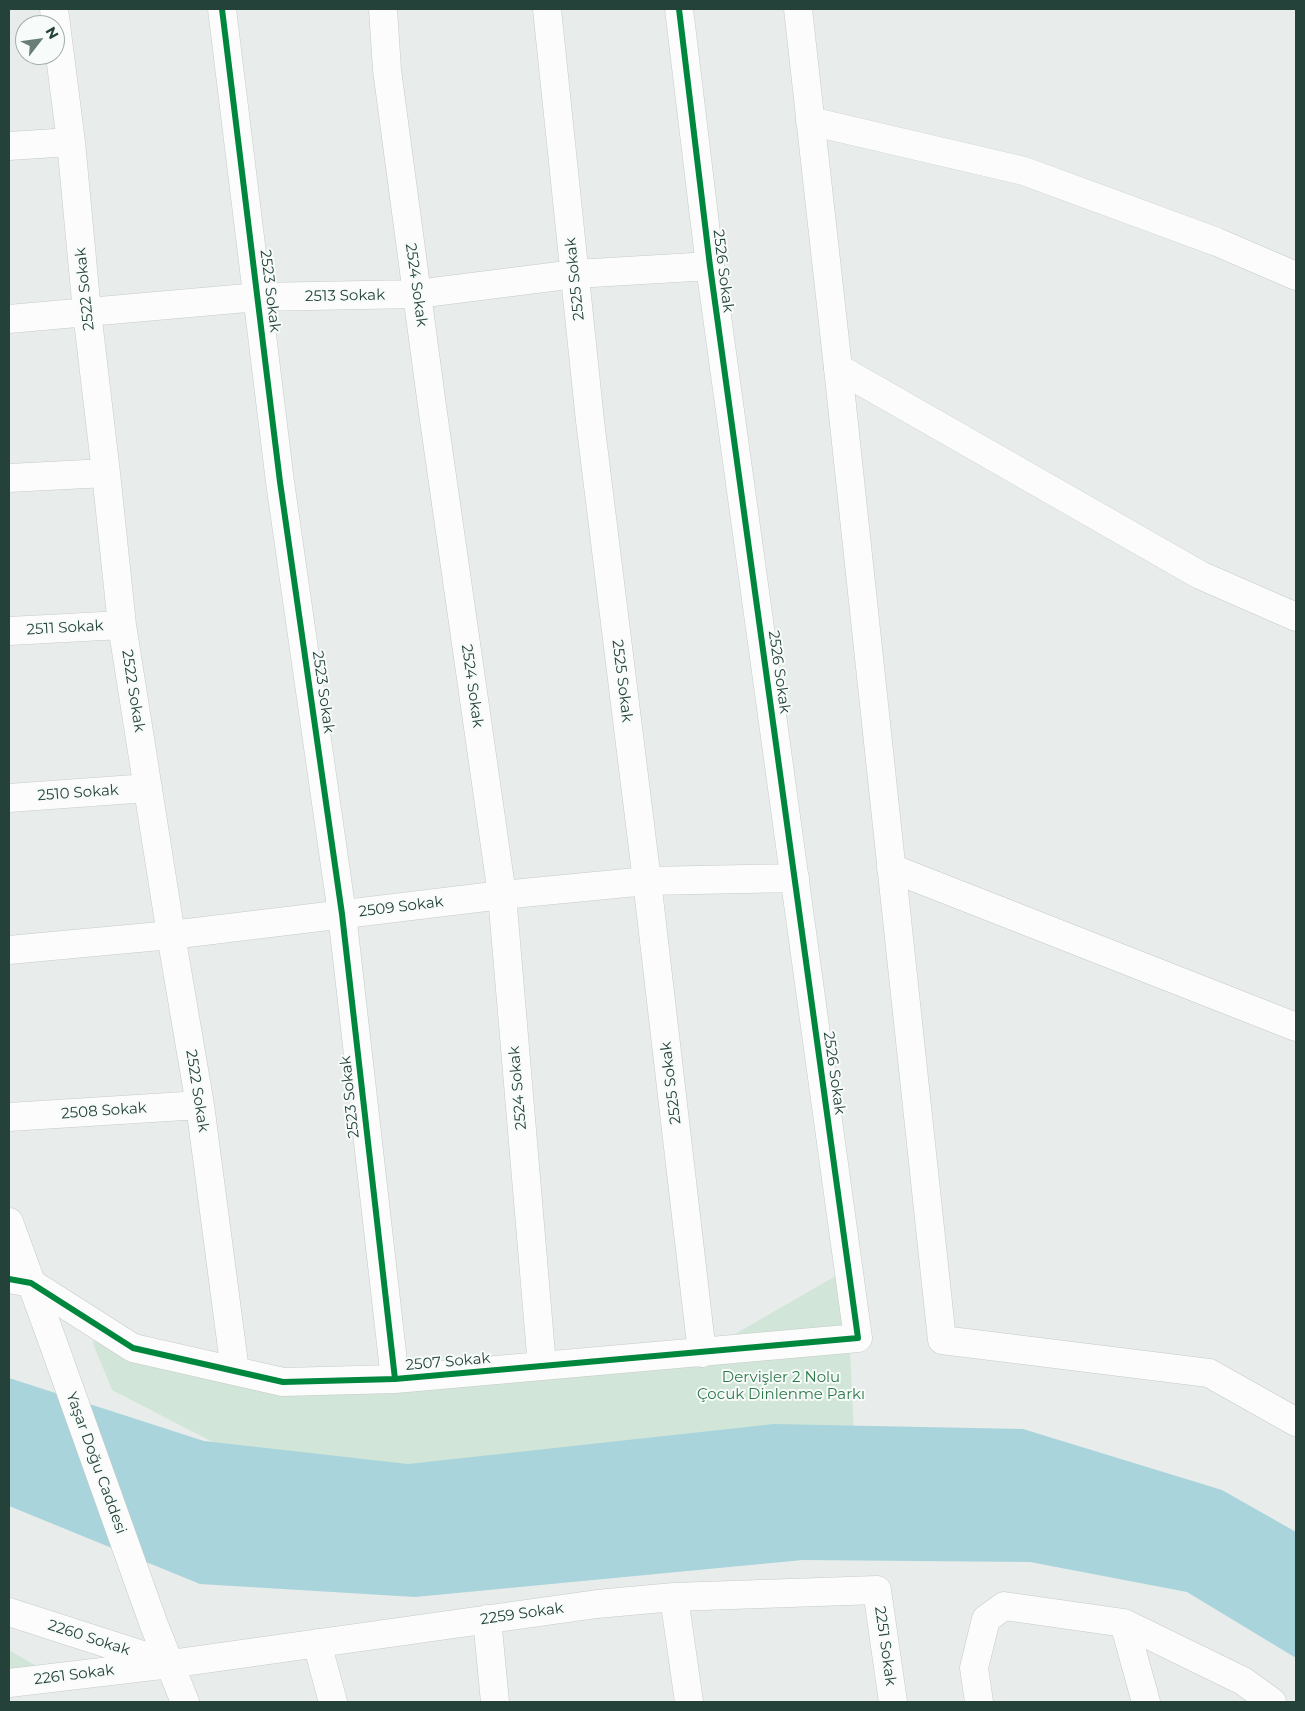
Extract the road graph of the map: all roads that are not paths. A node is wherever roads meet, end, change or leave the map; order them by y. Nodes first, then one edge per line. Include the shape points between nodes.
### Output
1 (54, 9) edge
2 (222, 9) edge
3 (383, 9) edge
4 (547, 9) edge
5 (679, 9) edge
6 (798, 9) edge
7 (810, 121) junction
8 (71, 142) junction
9 (9, 146) edge
10 (710, 266) junction
11 (575, 274) junction
12 (1296, 276) edge
13 (417, 294) junction
14 (258, 298) junction
15 (87, 312) junction
16 (9, 319) edge
17 (838, 368) junction
18 (106, 473) junction
19 (9, 478) edge
20 (1296, 617) edge
21 (122, 625) junction
22 (9, 631) edge
23 (148, 788) junction
24 (9, 798) edge
25 (891, 868) junction
26 (794, 878) junction
27 (647, 881) junction
28 (502, 895) junction
29 (342, 914) junction
30 (171, 935) junction
31 (9, 950) edge
32 (1296, 1027) edge
33 (200, 1105) junction
34 (9, 1117) edge
35 (9, 1222) edge
36 (20, 1281) edge
37 (858, 1338) joint
38 (702, 1352) junction
39 (542, 1366) junction
40 (235, 1371) junction
41 (395, 1380) junction
42 (1296, 1422) edge
43 (877, 1590) joint
44 (674, 1597) junction
45 (9, 1612) edge
46 (487, 1619) junction
47 (1124, 1623) junction
48 (317, 1643) junction
49 (170, 1664) junction
50 (9, 1683) edge
51 (185, 1702) edge
52 (333, 1702) edge
53 (495, 1702) edge
54 (689, 1702) edge
55 (893, 1702) edge
56 (979, 1702) edge
57 (1146, 1702) edge
58 (1272, 1702) edge

1 - 8 street, 2522 Sokak
2 - 14 street, 2523 Sokak
3 - 13 street, 2524 Sokak via 387,70
4 - 11 street, 2525 Sokak
5 - 10 street, 2526 Sokak
6 - 7 street
7 - 12 street via 1024,171 1217,242
7 - 17 street
8 - 9 street
8 - 15 street, 2522 Sokak
10 - 11 street, 2513 Sokak
10 - 26 street, 2526 Sokak
11 - 13 street, 2513 Sokak
11 - 27 street, 2525 Sokak
13 - 14 street, 2513 Sokak
13 - 28 street, 2524 Sokak
14 - 15 street, 2513 Sokak
14 - 29 street, 2523 Sokak via 280,482
15 - 16 street, 2513 Sokak
15 - 18 street, 2522 Sokak
17 - 20 street via 1200,574
17 - 25 street
18 - 19 street
18 - 21 street, 2522 Sokak
21 - 22 street, 2511 Sokak
21 - 23 street, 2522 Sokak
23 - 24 street, 2510 Sokak
23 - 30 street, 2522 Sokak
25 - 32 street
25 - 42 street via 942,1340 1209,1373
26 - 27 street, 2509 Sokak
26 - 37 street, 2526 Sokak
27 - 28 street, 2509 Sokak
27 - 38 street, 2525 Sokak
28 - 29 street, 2509 Sokak
28 - 39 street, 2524 Sokak
29 - 30 street, 2509 Sokak
29 - 41 street, 2523 Sokak
30 - 31 street, 2509 Sokak
30 - 33 street, 2522 Sokak
33 - 34 street, 2508 Sokak
33 - 40 street, 2522 Sokak
35 - 36 street, Yaşar Doğu Caddesi
36 - 40 street, 2507 Sokak via 133,1348
36 - 49 street, Yaşar Doğu Caddesi via 55,1348
37 - 38 street, 2507 Sokak
38 - 39 street, 2507 Sokak
39 - 41 street, 2507 Sokak
40 - 41 street, 2507 Sokak via 283,1382
43 - 44 street, 2259 Sokak
43 - 55 street, 2251 Sokak
44 - 46 street, 2259 Sokak
44 - 54 street
45 - 49 street, 2260 Sokak
46 - 48 street, 2259 Sokak
46 - 53 street
47 - 56 street via 1004,1606 986,1618 974,1668
47 - 57 street
47 - 58 street via 1242,1681
48 - 49 street, 2259 Sokak
48 - 52 street
49 - 50 street, 2261 Sokak
49 - 51 street, Yaşar Doğu Caddesi

